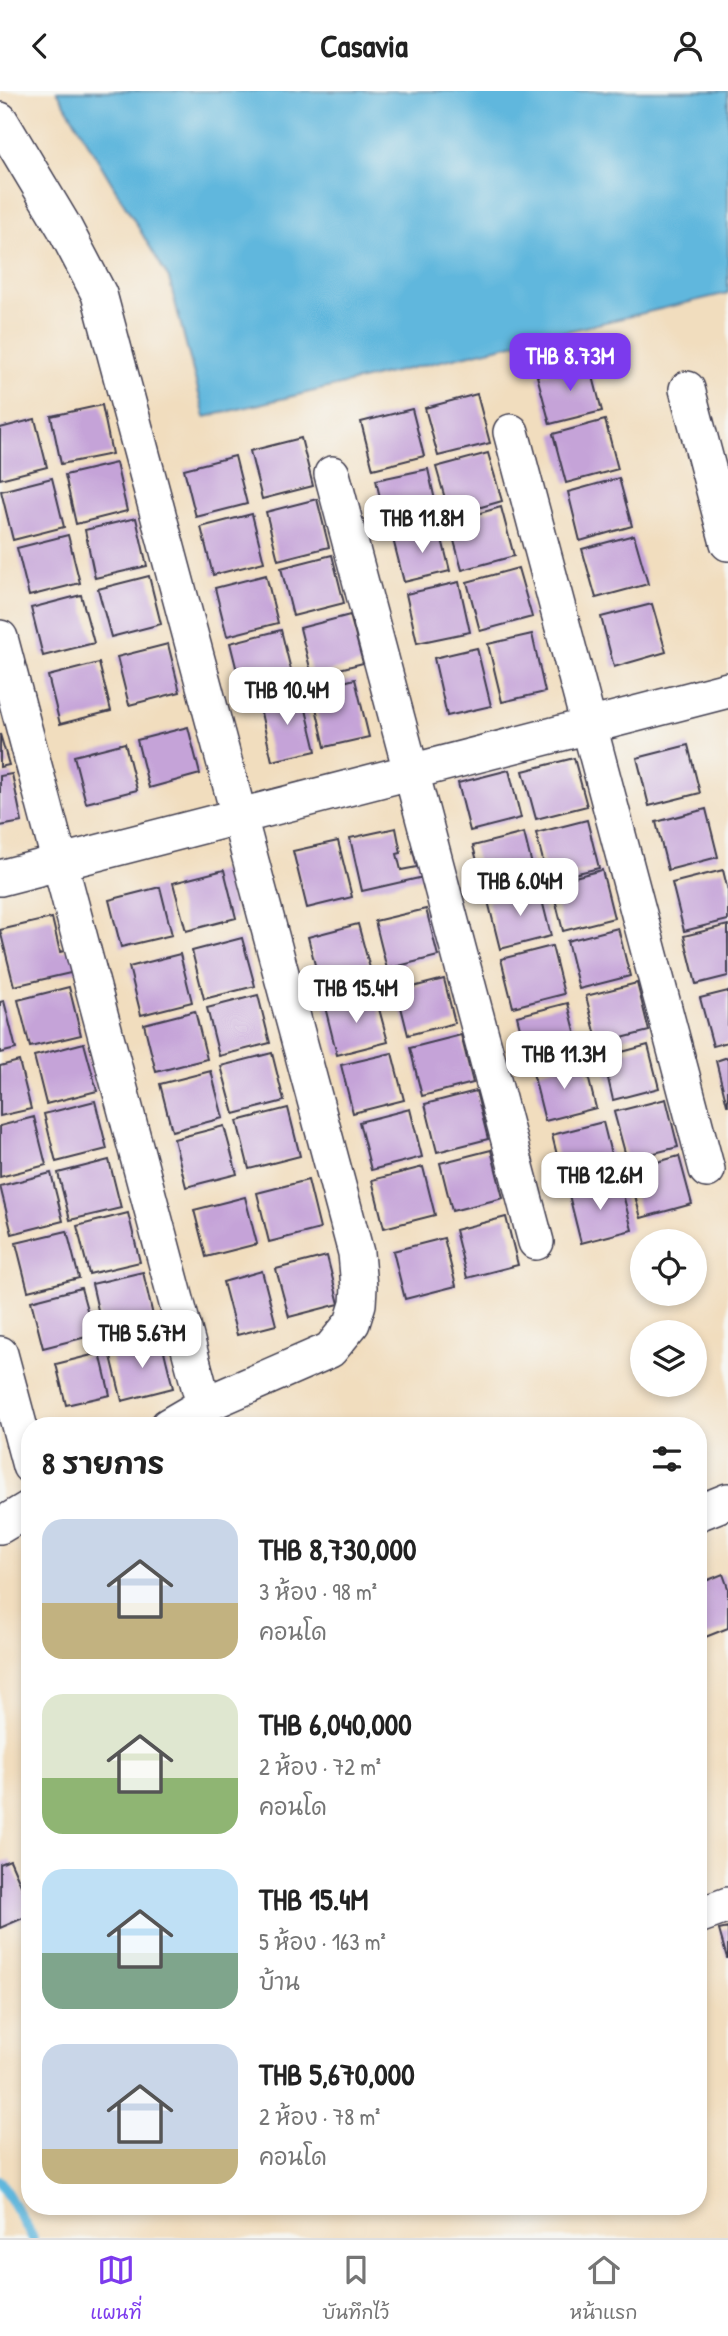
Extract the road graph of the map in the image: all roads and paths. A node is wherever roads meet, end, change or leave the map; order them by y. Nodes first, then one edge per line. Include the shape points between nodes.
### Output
1 (0, 120) edge
2 (687, 389) dead end
3 (510, 432) dead end
4 (332, 474) dead end
5 (728, 543) edge
6 (0, 638) edge
7 (728, 690) edge
8 (589, 726) junction
9 (411, 772) junction
10 (238, 817) junction
11 (60, 863) junction
12 (0, 878) edge
13 (707, 1170) dead end
14 (536, 1242) dead end
15 (0, 1355) edge
16 (204, 1405) junction
17 (184, 1417) edge
18 (21, 1433) edge
19 (728, 1501) edge
20 (707, 1509) edge
21 (21, 1513) edge
22 (0, 1525) edge
23 (728, 1905) edge
24 (707, 1913) edge

1 - 10 street via 99,294
2 - 5 street
3 - 8 street
4 - 9 street
6 - 11 street
7 - 8 street
8 - 9 street
8 - 13 street
9 - 10 street
9 - 14 street
10 - 11 street
10 - 16 street via 356,1253 359,1287 352,1323 330,1350
11 - 12 street
11 - 16 street
15 - 18 street
16 - 17 street
19 - 20 street
21 - 22 street
23 - 24 street

